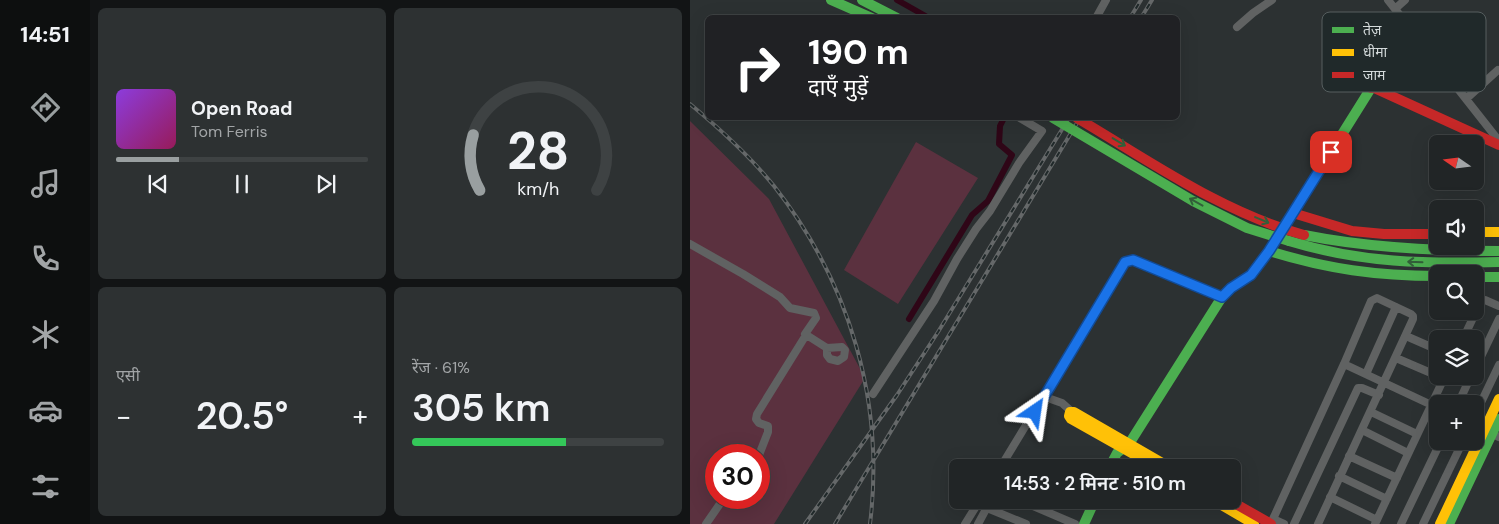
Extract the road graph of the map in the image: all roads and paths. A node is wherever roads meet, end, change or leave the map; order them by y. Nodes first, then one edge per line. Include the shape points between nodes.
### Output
1 (831, 0) edge
2 (862, 0) edge
3 (1106, 0) edge
4 (1271, 0) edge
5 (1388, 0) edge
6 (1405, 0) edge
7 (1396, 8) junction
8 (1399, 12) edge
9 (865, 15) edge
10 (891, 15) edge
11 (1098, 15) edge
12 (1237, 27) dead end
13 (1498, 70) edge
14 (1486, 81) edge
15 (1369, 92) edge
16 (1383, 92) edge
17 (1461, 92) edge
18 (1474, 92) edge
19 (1466, 99) junction
20 (1023, 120) edge
21 (1056, 120) edge
22 (1080, 120) edge
23 (1499, 141) edge
24 (1499, 145) edge
25 (1293, 213) junction
26 (1484, 232) edge
27 (1499, 232) edge
28 (1429, 234) edge
29 (690, 244) edge
30 (1269, 251) junction
31 (1499, 251) edge
32 (1499, 262) edge
33 (1429, 276) edge
34 (1484, 277) edge
35 (1499, 277) edge
36 (1222, 297) junction
37 (1499, 306) edge
38 (1396, 307) junction
39 (1499, 318) edge
40 (1468, 330) edge
41 (806, 335) junction
42 (1406, 336) junction
43 (1429, 346) edge
44 (827, 348) dead end
45 (1484, 350) edge
46 (1396, 358) junction
47 (1344, 364) junction
48 (1499, 364) edge
49 (1429, 372) edge
50 (1366, 374) junction
51 (1384, 383) junction
52 (873, 394) dead end
53 (1379, 395) junction
54 (1484, 396) edge
55 (1045, 397) junction
56 (1499, 399) edge
57 (1429, 405) edge
58 (1071, 412) joint
59 (1371, 412) junction
60 (1429, 415) edge
61 (1499, 420) edge
62 (1362, 430) junction
63 (1488, 432) edge
64 (1417, 434) junction
65 (763, 444) edge
66 (1127, 446) junction
67 (1436, 450) edge
68 (1458, 450) edge
69 (1408, 453) junction
70 (1349, 456) junction
71 (1006, 459) edge
72 (1114, 459) edge
73 (1145, 459) edge
74 (1153, 459) edge
75 (1340, 476) junction
76 (1397, 478) junction
77 (1330, 497) junction
78 (1387, 499) junction
79 (1241, 507) edge
80 (716, 509) edge
81 (975, 509) edge
82 (986, 509) joint
83 (1040, 509) edge
84 (1091, 509) edge
85 (1228, 509) edge
86 (1376, 522) edge
87 (981, 523) edge
88 (706, 524) edge
89 (965, 524) edge
90 (1026, 524) edge
91 (1075, 524) edge
92 (1084, 524) edge
93 (1254, 524) edge
94 (1271, 524) edge
95 (1284, 524) edge
96 (1294, 524) edge
97 (1318, 524) edge
98 (1401, 524) edge
99 (1423, 524) edge
100 (1440, 524) edge
101 (1450, 524) edge

1 - 9 street
2 - 10 street
3 - 11 street
4 - 12 street
5 - 7 street
6 - 7 street
7 - 8 street
13 - 14 street
15 - 25 street
16 - 24 street
17 - 19 street
18 - 19 street
19 - 23 street
20 - 52 street via 1042,131 966,244 934,301
32 -> 21 street, bridge via 1437,263 1352,257 1247,228 1193,201
22 -> 31 street, bridge via 1199,191 1276,226 1312,237 1376,246 1439,252
25 - 28 street via 1352,230
25 - 30 street
26 - 27 street
29 - 41 street via 780,297 790,308 814,313 816,318
30 - 33 street via 1358,272
30 - 36 street via 1251,275
34 - 35 street
36 - 55 street via 1133,260 1127,261
36 - 66 street
37 - 40 street via 1482,301
38 - 42 street via 1413,316
38 - 47 street via 1377,298 1371,301
38 - 50 street
39 - 45 street
41 - 44 street
41 - 65 street via 757,414 759,424 768,426
42 - 43 street
42 - 46 street
46 - 49 street
46 - 51 street
47 - 50 street
47 - 95 street via 1273,519
48 - 54 street
50 - 51 street
51 - 53 street
51 - 57 street
53 - 59 street
53 - 96 street via 1358,389
55 - 58 street via 1062,403
55 - 71 street
56 - 63 street
58 - 66 street via 1071,419
59 - 62 street
59 - 64 street
60 - 64 street
61 - 63 street
62 - 69 street
62 - 70 street
63 - 100 street
63 - 101 street
64 - 69 street
66 - 72 street
66 - 73 street
66 - 74 street
67 - 98 street
68 - 99 street
69 - 76 street
70 - 75 street
70 - 76 street
75 - 77 street
75 - 78 street
76 - 78 street
77 - 86 street
77 - 97 street
78 - 86 street
79 - 94 street
80 - 88 street
81 - 89 street
82 - 87 street
82 - 90 street
83 - 91 street
84 - 92 street
85 - 93 street

